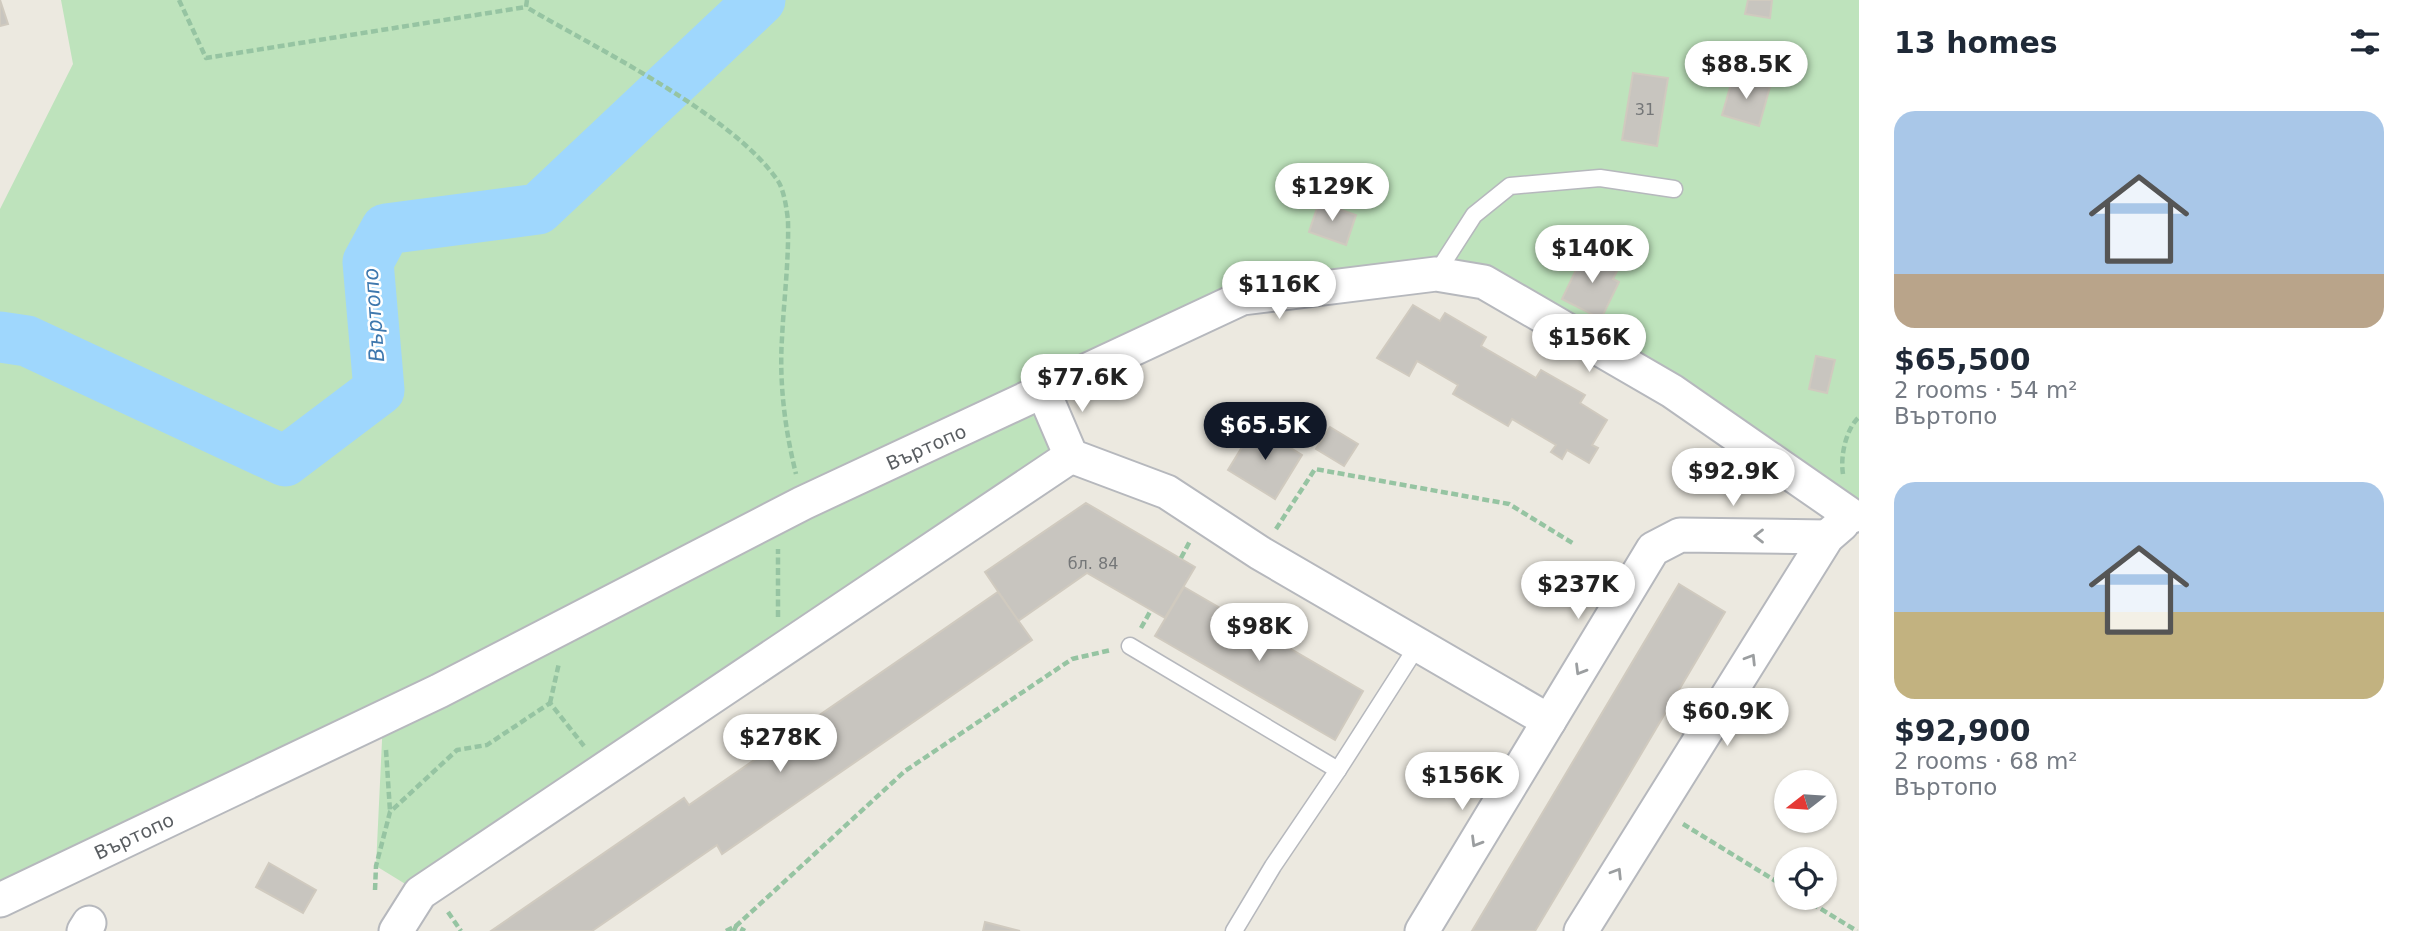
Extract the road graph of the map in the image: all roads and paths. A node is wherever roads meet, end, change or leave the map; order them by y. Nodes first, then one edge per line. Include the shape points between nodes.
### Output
1 (179, 0) edge
2 (527, 0) edge
3 (526, 8) junction
4 (1674, 189) dead end
5 (1436, 274) junction
6 (1044, 393) junction
7 (1859, 417) edge
8 (1071, 456) junction
9 (803, 503) junction
10 (1856, 516) edge
11 (1827, 537) junction
12 (1574, 544) dead end
13 (778, 547) dead end
14 (1261, 553) junction
15 (1418, 645) junction
16 (1130, 646) joint
17 (777, 653) junction
18 (383, 719) junction
19 (1549, 721) junction
20 (1338, 770) junction
21 (603, 771) junction
22 (1658, 808) junction
23 (390, 812) junction
24 (1774, 880) edge
25 (375, 890) dead end
26 (0, 900) edge
27 (1823, 910) edge
28 (455, 922) dead end
29 (735, 928) edge
30 (396, 931) edge
31 (461, 931) edge
32 (726, 931) edge
33 (745, 931) edge
34 (1234, 931) edge
35 (1422, 931) edge
36 (1581, 931) edge
37 (1857, 931) edge

1 - 3 path via 206,58
2 - 3 path
3 - 9 path via 690,104 757,154 780,183 788,218 782,339 784,413
4 - 5 lane via 1600,178 1510,187 1474,215
5 - 6 street, Въртопо via 1242,298
5 - 10 street, Въртопо via 1484,282 1637,370
6 - 8 street
6 - 9 street, Въртопо
7 - 10 path via 1850,425 1842,465
8 - 14 street via 1167,492
8 - 17 street
9 - 18 street, Въртопо
10 - 11 street
11 -> 19 street via 1680,535 1653,549
22 -> 11 street
12 - 14 path via 1509,504 1315,469
13 - 17 path
14 - 15 street
15 - 19 street
15 - 20 lane
16 - 20 lane
16 - 29 path via 1072,659 905,771
17 - 21 street
18 - 23 path
18 - 26 street, Въртопо
19 -> 35 street
20 - 34 lane
21 - 23 path via 550,703 487,745 457,750
21 - 30 street via 420,893
22 - 24 path
36 -> 22 street
23 - 25 path via 376,866
27 - 37 path
28 - 31 path
29 - 32 path
29 - 33 path

